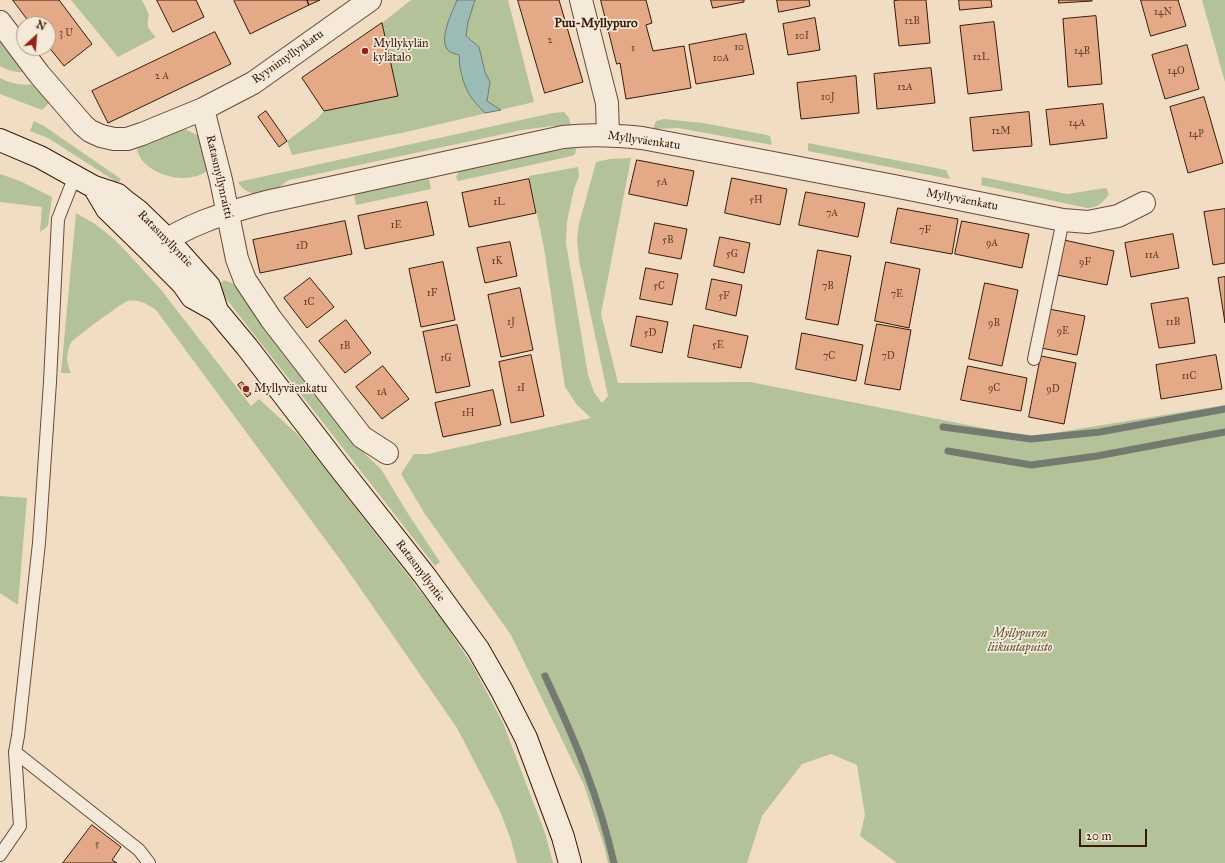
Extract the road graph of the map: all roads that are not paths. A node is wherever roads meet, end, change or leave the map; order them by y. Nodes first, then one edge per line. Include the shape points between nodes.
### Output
1 (370, 0) edge
2 (581, 0) edge
3 (0, 22) edge
4 (202, 109) junction
5 (608, 135) junction
6 (0, 140) edge
7 (75, 176) junction
8 (1144, 203) dead end
9 (228, 212) junction
10 (1063, 220) junction
11 (159, 245) junction
12 (1034, 359) dead end
13 (387, 452) dead end
14 (15, 752) junction
15 (0, 855) edge
16 (149, 863) edge
17 (570, 863) edge

1 - 4 street, Ryynimyllynkatu via 253,83
2 - 5 street via 606,102
3 - 4 street via 39,74 83,125 101,136 127,139
4 - 9 street, Ratasmyllynraitti
5 - 9 street, Myllyväenkatu via 563,137
5 - 10 street, Myllyväenkatu via 642,138
6 - 7 street, Ratasmyllyntie
7 - 11 street, Ratasmyllyntie via 94,187 118,195 137,210
7 - 14 lane via 58,219 39,543
8 - 10 street, Myllyväenkatu via 1118,216 1088,222
9 - 11 street, Myllyväenkatu via 199,222
9 - 13 street, Ratasmyllynraitti via 237,258 245,280 271,319 362,437
10 - 12 lane
11 - 17 street, Ratasmyllyntie via 192,297 217,311 247,347 425,576 478,649 526,738
14 - 15 lane via 20,826
14 - 16 lane via 139,850

